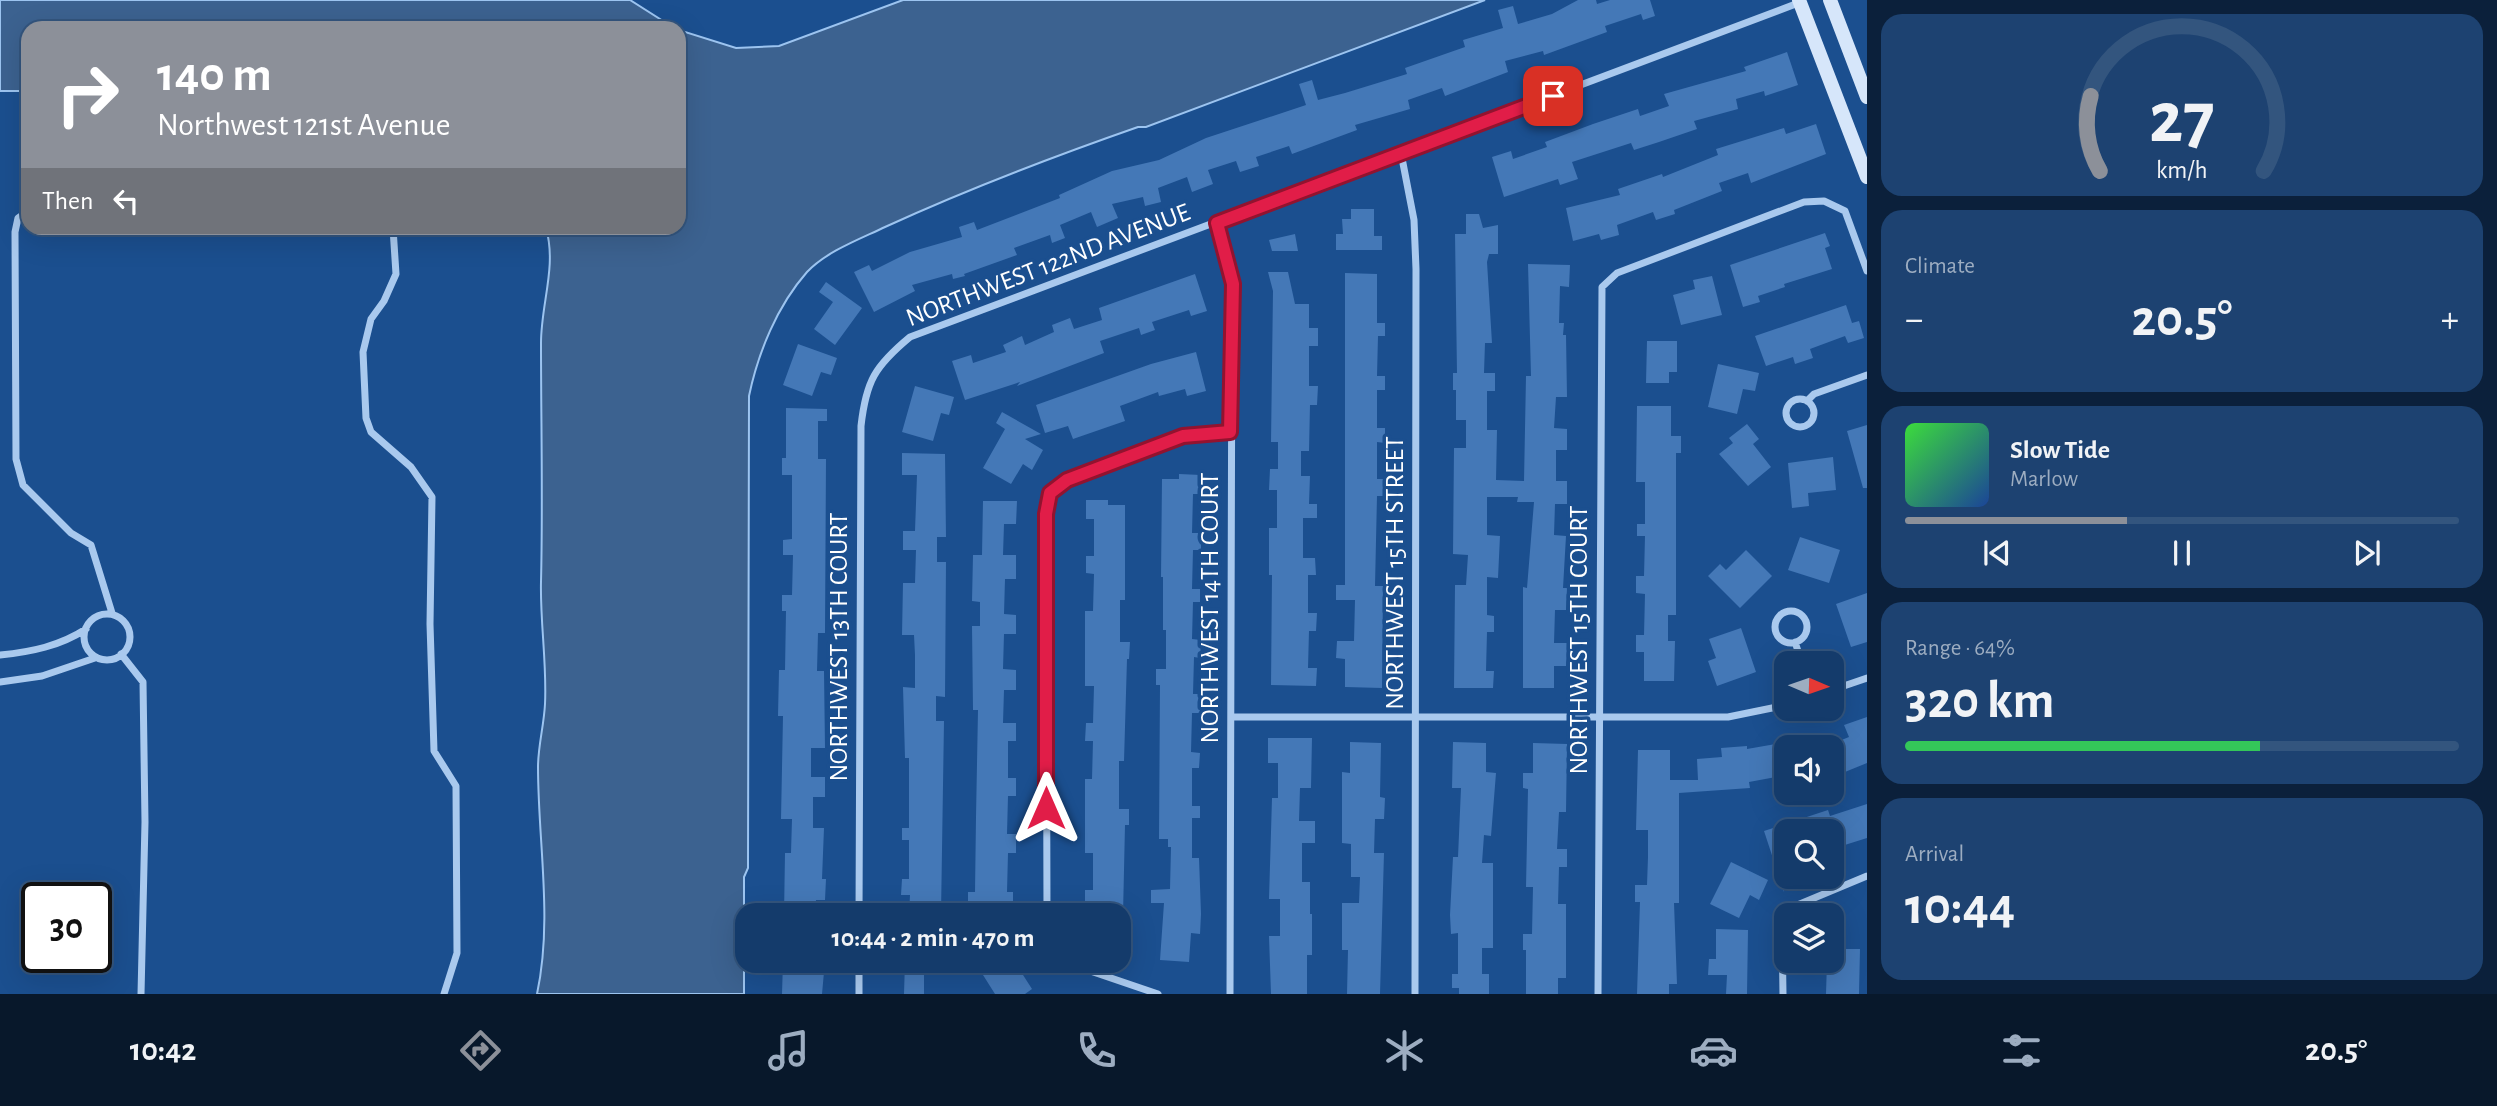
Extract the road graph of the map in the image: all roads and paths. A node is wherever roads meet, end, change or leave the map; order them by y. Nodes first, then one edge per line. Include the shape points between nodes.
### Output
1 (1830, 0) edge
2 (1801, 1) edge
3 (1867, 97) edge
4 (1401, 153) junction
5 (1867, 177) edge
6 (21, 216) edge
7 (1217, 223) junction
8 (394, 235) edge
9 (1867, 271) edge
10 (1867, 375) edge
11 (869, 380) joint
12 (1807, 401) dead end
13 (1230, 432) junction
14 (112, 613) junction
15 (86, 629) junction
16 (1795, 642) junction
17 (1798, 651) edge
18 (121, 654) junction
19 (0, 655) edge
20 (95, 658) junction
21 (1867, 678) edge
22 (0, 682) edge
23 (1844, 686) edge
24 (1774, 708) edge
25 (1232, 717) junction
26 (1601, 717) junction
27 (1415, 719) junction
28 (1867, 876) edge
29 (859, 903) edge
30 (1047, 903) edge
31 (1802, 903) edge
32 (859, 973) edge
33 (1096, 973) edge
34 (1784, 973) edge
35 (141, 994) edge
36 (444, 994) edge
37 (859, 994) edge
38 (1158, 994) edge
39 (1230, 994) edge
40 (1415, 994) edge
41 (1598, 994) edge
42 (1783, 994) edge

1 - 3 street
2 - 4 street, NORTHWEST 122ND AVENUE
2 - 5 street
4 - 7 street, NORTHWEST 122ND AVENUE
4 - 27 street, NORTHWEST 15TH STREET via 1414,220 1416,269
6 - 14 street via 15,232 16,459 23,485 71,533 91,545
7 - 11 street, NORTHWEST 122ND AVENUE via 910,337 884,359
7 - 13 street, NORTHWEST 14TH COURT via 1233,284
8 - 36 street via 396,274 371,319 363,352 366,418 371,432 411,467 432,497 434,751 456,786 457,953
9 - 26 street, NORTHWEST 15TH COURT via 1845,211 1824,201 1804,202 1617,273 1602,287
10 - 12 street via 1814,394
11 - 29 street, NORTHWEST 13TH COURT via 861,426
13 - 25 street, NORTHWEST 14TH COURT
13 - 30 street via 1183,436 1067,480 1050,493 1046,514
14 - 15 street via 102,612
14 - 18 street via 130,631 130,642
15 - 19 street via 33,652
15 - 20 street via 87,645
16 - 16 street via 1803,637 1806,624 1798,613 1787,612 1777,620 1776,631 1781,640
16 - 17 street
18 - 20 street
18 - 35 street via 143,682
20 - 22 street via 42,676
21 - 23 street
24 - 26 street via 1728,717
25 - 27 street
25 - 39 street, NORTHWEST 14TH COURT
26 - 27 street
26 - 41 street, NORTHWEST 15TH COURT
27 - 40 street, NORTHWEST 15TH STREET
28 - 31 street
32 - 37 street
33 - 38 street
34 - 42 street

